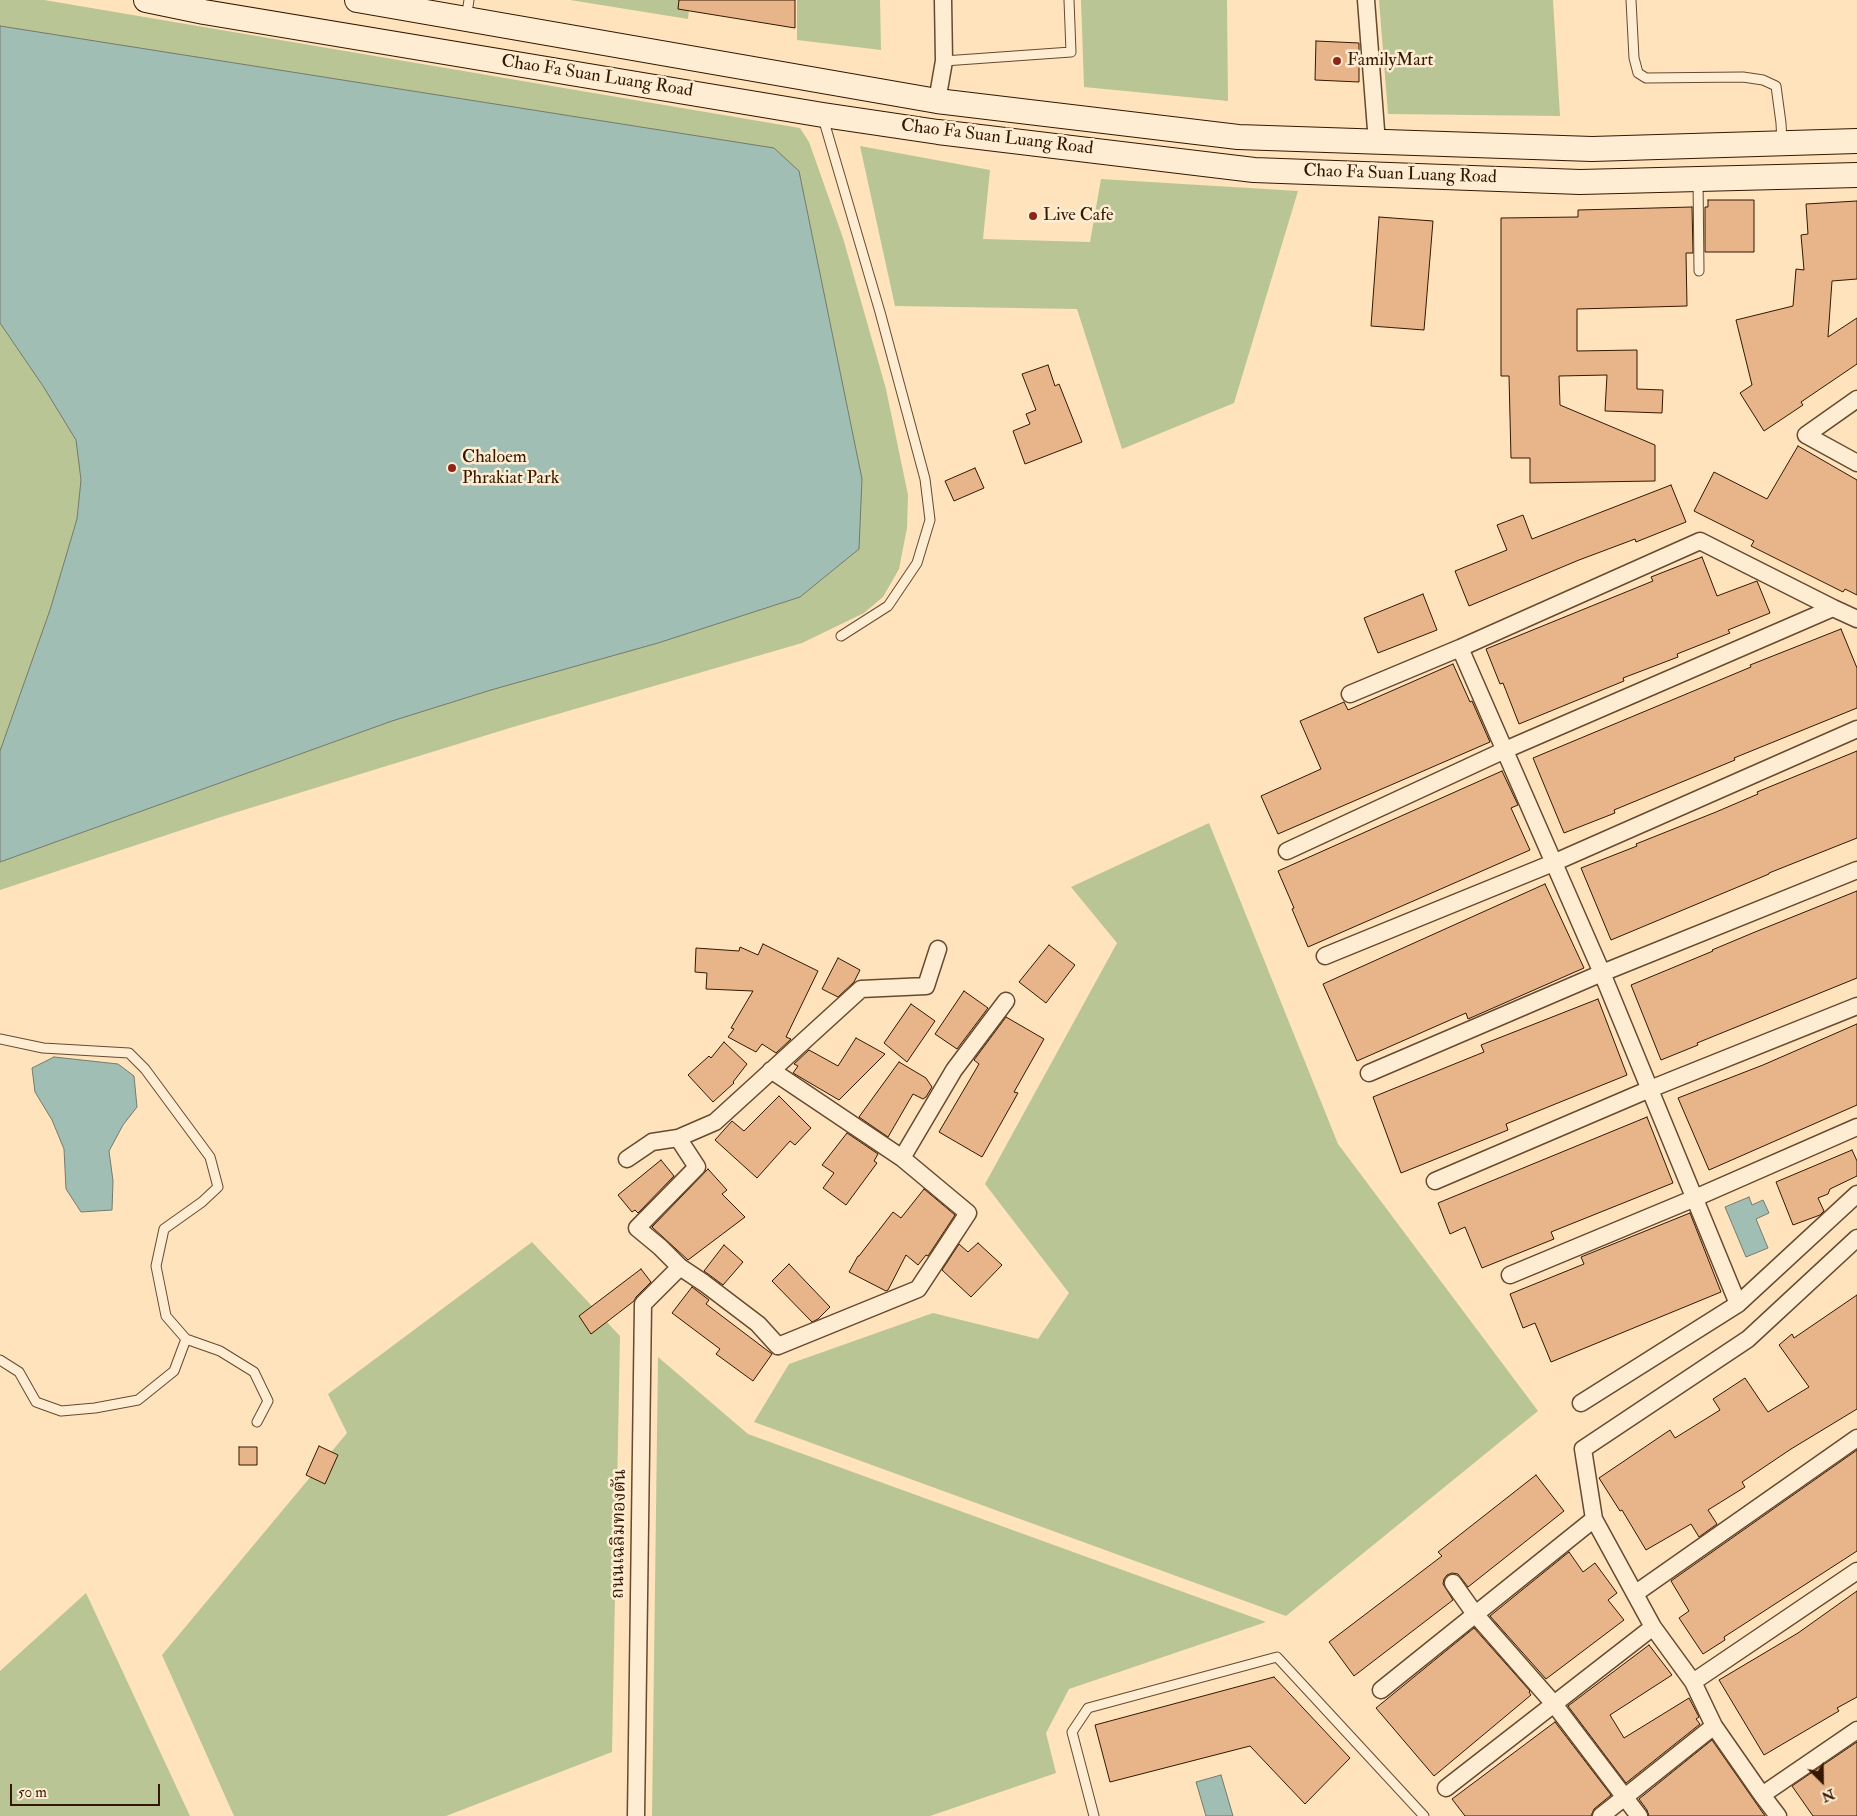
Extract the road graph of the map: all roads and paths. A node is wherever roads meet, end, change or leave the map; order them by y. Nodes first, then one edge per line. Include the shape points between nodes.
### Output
1 (146, 0) edge
2 (357, 0) edge
3 (943, 0) edge
4 (1069, 0) edge
5 (1366, 0) edge
6 (1631, 0) edge
7 (206, 6) edge
8 (468, 10) edge
9 (944, 61) junction
10 (937, 101) junction
11 (823, 115) junction
12 (1857, 140) edge
13 (1377, 143) junction
14 (1782, 143) junction
15 (1857, 175) edge
16 (1698, 179) junction
17 (1699, 271) dead end
18 (1857, 399) edge
19 (1857, 463) edge
20 (1833, 608) junction
21 (1857, 619) edge
22 (841, 636) dead end
23 (1460, 648) junction
24 (1350, 694) dead end
25 (1857, 729) edge
26 (1505, 750) junction
27 (1287, 851) dead end
28 (1553, 864) junction
29 (1857, 870) edge
30 (938, 949) dead end
31 (1325, 956) dead end
32 (1602, 973) junction
33 (1006, 1001) dead end
34 (1857, 1006) edge
35 (0, 1039) edge
36 (771, 1070) junction
37 (1369, 1073) dead end
38 (1650, 1089) junction
39 (1857, 1127) edge
40 (678, 1138) junction
41 (902, 1158) junction
42 (627, 1159) dead end
43 (1435, 1181) dead end
44 (1857, 1194) edge
45 (1695, 1198) junction
46 (1857, 1238) edge
47 (680, 1268) junction
48 (1510, 1275) dead end
49 (1738, 1304) junction
50 (186, 1339) junction
51 (0, 1360) edge
52 (1581, 1403) dead end
53 (257, 1422) dead end
54 (1857, 1438) edge
55 (1594, 1518) junction
56 (1857, 1572) edge
57 (1452, 1583) dead end
58 (1636, 1593) junction
59 (1475, 1614) junction
60 (1653, 1627) junction
61 (1693, 1682) junction
62 (1381, 1690) dead end
63 (1554, 1704) junction
64 (1714, 1726) junction
65 (1857, 1730) edge
66 (1446, 1788) dead end
67 (1762, 1796) junction
68 (1624, 1797) junction
69 (636, 1816) edge
70 (1094, 1816) edge
71 (1424, 1816) edge
72 (1601, 1816) edge
73 (1638, 1816) edge
74 (1778, 1816) edge

1 - 7 main road, Chao Fa Suan Luang Road
2 - 8 main road, Chao Fa Suan Luang Road
3 - 9 street
4 - 9 lane via 1070,52
5 - 13 street
6 - 14 lane via 1634,58 1638,73 1646,78 1742,77 1770,83 1776,86
7 - 11 main road, Chao Fa Suan Luang Road
8 - 10 main road, Chao Fa Suan Luang Road
9 - 10 street
10 - 13 main road, Chao Fa Suan Luang Road via 1238,136
11 - 16 main road, Chao Fa Suan Luang Road via 1254,170 1580,182
11 - 22 lane via 925,479 930,520 917,563 888,606
12 - 14 main road, Chao Fa Suan Luang Road
13 - 14 main road, Chao Fa Suan Luang Road via 1592,149
15 - 16 main road, Chao Fa Suan Luang Road
16 - 17 lane
18 - 19 street via 1806,435
20 - 21 street
20 - 23 street via 1700,541
20 - 26 street
23 - 24 street
23 - 26 street
25 - 28 street
26 - 27 street
26 - 28 street
28 - 31 street
28 - 32 street
29 - 32 street
30 - 36 street via 926,986 860,989
32 - 37 street
32 - 38 street
33 - 41 street via 954,1070
34 - 38 street
35 - 50 lane via 43,1048 129,1053 145,1069 210,1157 218,1186 202,1202 164,1229 156,1266 166,1316
36 - 40 street via 715,1122
36 - 41 street
38 - 43 street
38 - 45 street
39 - 45 street
40 - 42 street via 652,1142
40 - 47 street via 697,1167 637,1228
41 - 47 street via 968,1213 918,1289 778,1346 758,1324
44 - 49 street
45 - 48 street
45 - 49 street
46 - 55 street via 1748,1339 1583,1449
47 - 69 street, ถนนเฉลิมทองตัน via 643,1304
49 - 52 street
50 - 51 lane via 174,1371 138,1400 94,1408 62,1411 36,1402 19,1372
50 - 53 lane via 220,1351 254,1372 268,1401
54 - 58 street
55 - 58 street
55 - 59 street
56 - 61 street
57 - 59 street
58 - 60 street
59 - 62 street
59 - 63 street
60 - 61 street
60 - 63 street
61 - 64 street
63 - 66 street
63 - 68 street
64 - 67 street
64 - 68 street
65 - 67 street
67 - 74 street
68 - 72 street
68 - 73 street
70 - 71 lane via 1072,1732 1088,1708 1277,1657

